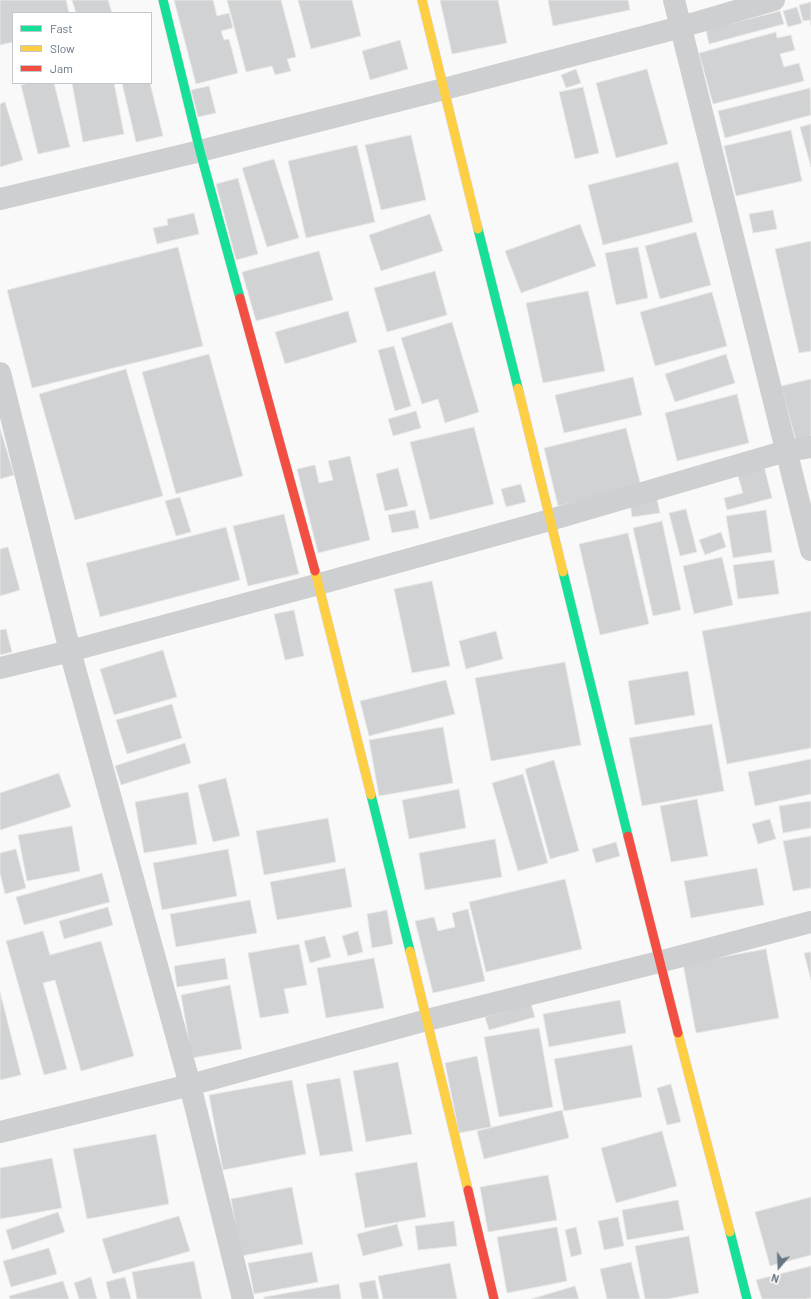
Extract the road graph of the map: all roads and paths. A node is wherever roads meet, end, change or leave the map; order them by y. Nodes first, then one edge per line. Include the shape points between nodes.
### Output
1 (163, 0) edge
2 (422, 0) edge
3 (674, 0) edge
4 (774, 0) edge
5 (681, 27) junction
6 (444, 89) junction
7 (200, 151) junction
8 (0, 199) edge
9 (0, 372) edge
10 (811, 447) edge
11 (786, 451) junction
12 (550, 520) junction
13 (811, 550) edge
14 (319, 584) junction
15 (70, 651) junction
16 (0, 668) edge
17 (811, 922) edge
18 (659, 962) junction
19 (427, 1020) junction
20 (190, 1085) junction
21 (0, 1132) edge
22 (244, 1299) edge
23 (494, 1299) edge
24 (747, 1299) edge

1 - 7 street
2 - 6 street
3 - 5 street
4 - 5 street
5 - 6 street
5 - 11 street
6 - 7 street
6 - 12 street
7 - 8 street
7 - 14 street
9 - 15 street
10 - 11 street
11 - 12 street
11 - 13 street
12 - 14 street
12 - 18 street
14 - 15 street
14 - 19 street
15 - 16 street
15 - 20 street
17 - 18 street
18 - 19 street
18 - 24 street
19 - 20 street
19 - 23 street
20 - 21 street
20 - 22 street

